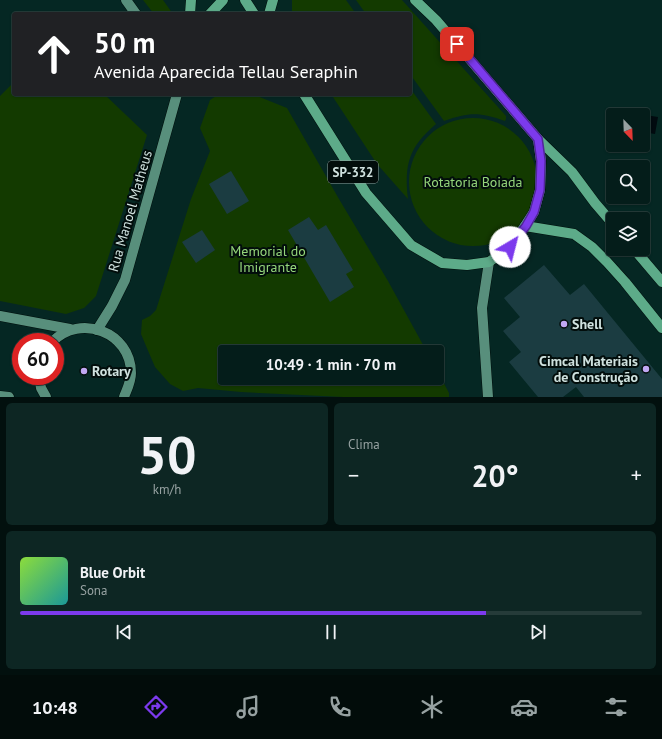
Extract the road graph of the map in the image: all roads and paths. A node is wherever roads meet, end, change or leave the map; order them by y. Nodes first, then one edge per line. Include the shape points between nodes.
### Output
1 (126, 0) edge
2 (191, 0) edge
3 (223, 0) edge
4 (245, 0) edge
5 (273, 0) edge
6 (415, 0) edge
7 (135, 12) edge
8 (190, 12) edge
9 (212, 12) edge
10 (253, 12) edge
11 (270, 12) edge
12 (176, 96) edge
13 (305, 96) edge
14 (538, 139) junction
15 (606, 216) edge
16 (526, 226) junction
17 (640, 256) edge
18 (489, 262) junction
19 (662, 282) edge
20 (0, 316) edge
21 (662, 328) edge
22 (70, 330) junction
23 (97, 330) junction
24 (64, 333) edge
25 (40, 385) edge
26 (0, 396) edge
27 (9, 397) edge
28 (46, 397) edge
29 (124, 397) edge
30 (488, 397) edge

1 - 7 main road
2 - 8 main road
3 - 9 main road
4 - 10 main road
5 - 11 main road
6 - 14 main road via 436,20
12 - 23 main road, Rua Manoel Matheus via 125,280
13 - 18 main road, SP-332 via 366,193 411,244 442,263 467,265
14 - 15 main road via 572,172
14 - 16 main road via 541,161 540,190 534,212
16 - 18 main road, SP-332 via 510,247
16 - 21 main road via 574,234 607,262
17 - 19 main road
18 - 30 main road via 482,308
20 - 22 main road
22 - 23 main road via 82,327
22 - 24 main road
23 - 29 main road via 106,332 116,340 129,361 131,374
25 - 28 main road
26 - 27 main road

